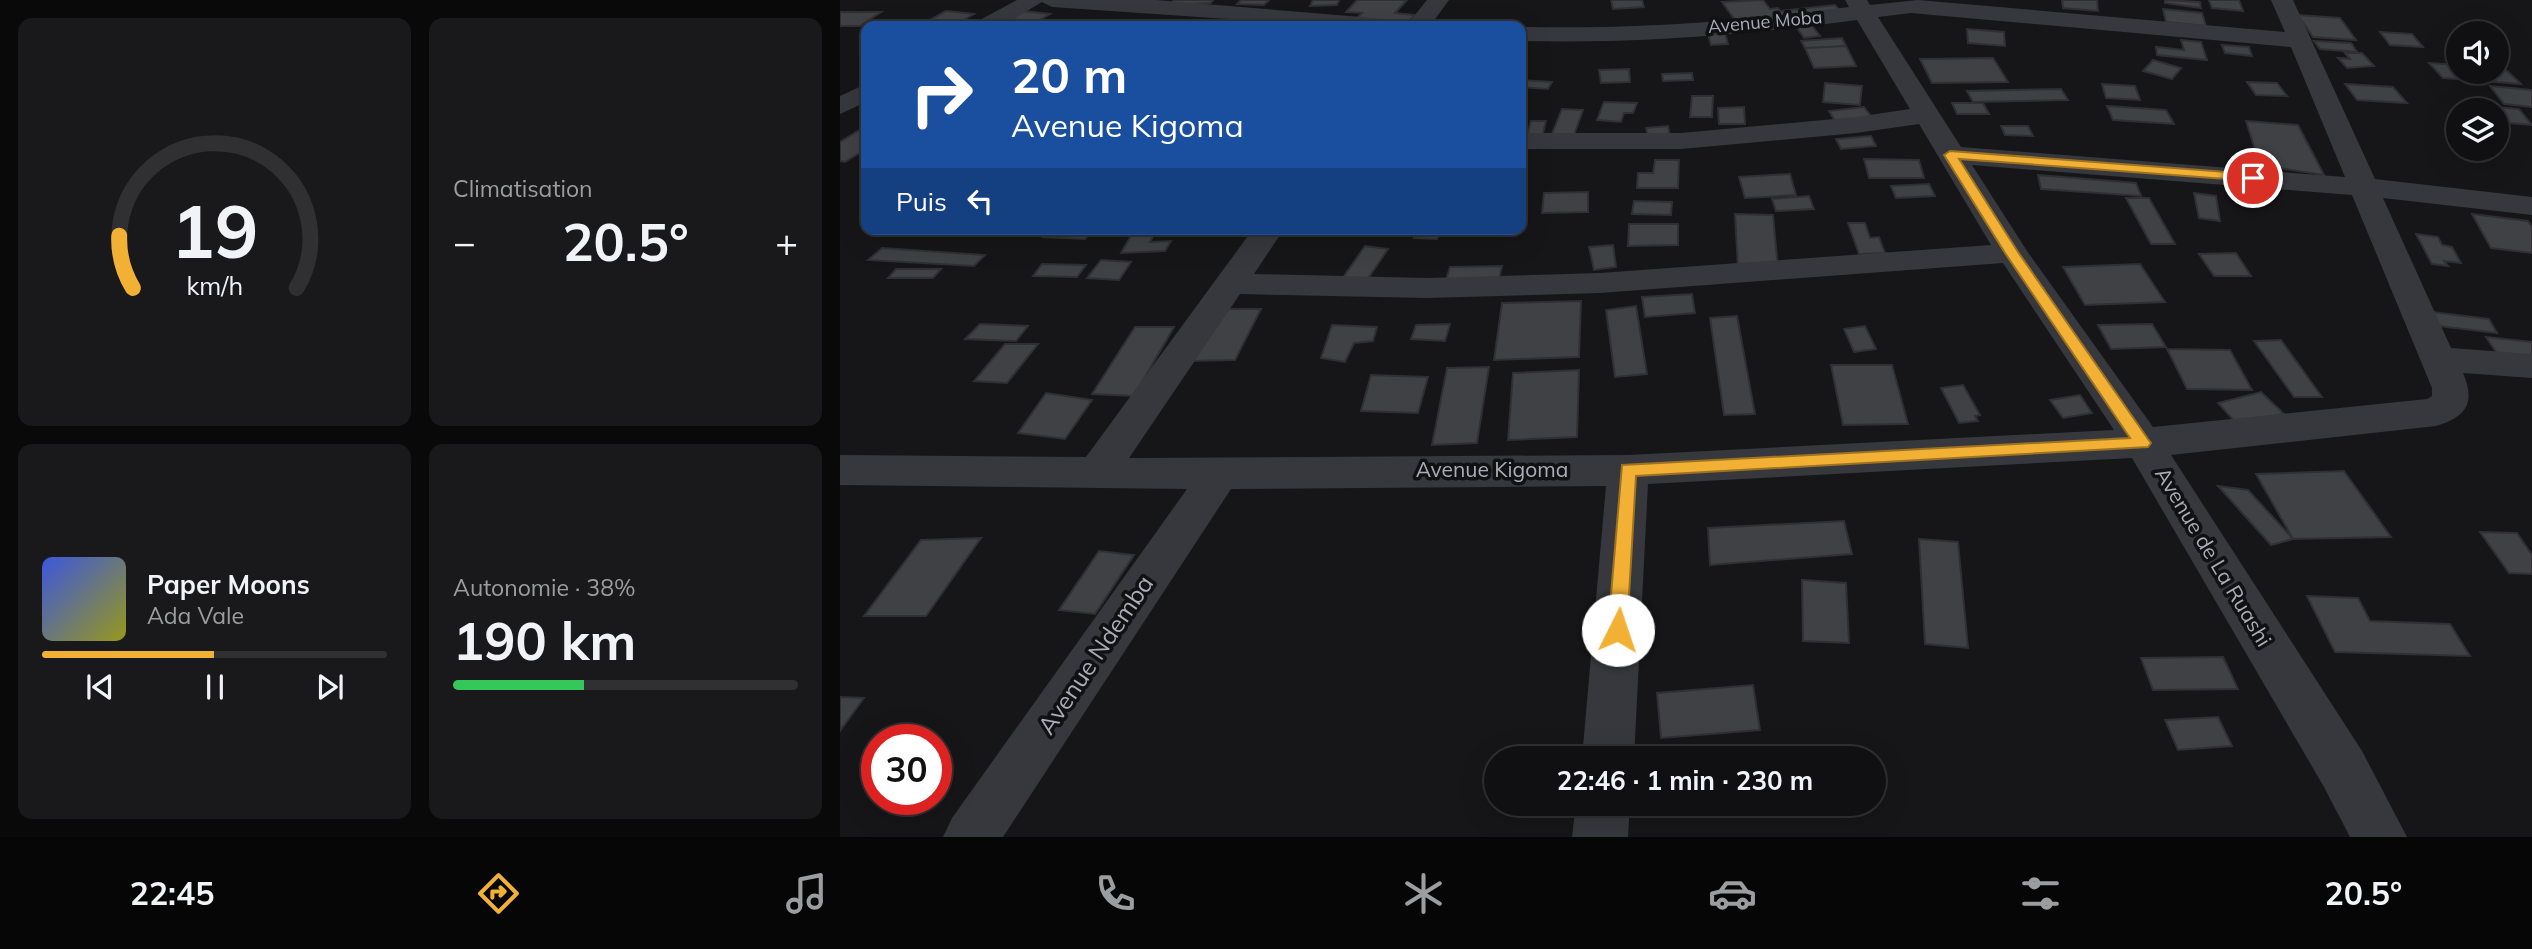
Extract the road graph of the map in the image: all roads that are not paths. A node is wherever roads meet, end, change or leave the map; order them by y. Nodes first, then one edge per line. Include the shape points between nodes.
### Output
1 (1033, 0) edge
2 (1052, 0) edge
3 (1438, 0) edge
4 (2282, 0) edge
5 (1859, 5) edge
6 (2028, 8) edge
7 (995, 21) edge
8 (1346, 21) edge
9 (1422, 21) edge
10 (1526, 34) edge
11 (2301, 41) junction
12 (861, 95) edge
13 (840, 106) edge
14 (861, 109) edge
15 (1925, 115) junction
16 (1526, 141) edge
17 (1950, 155) junction
18 (2364, 187) junction
19 (2532, 206) edge
20 (1265, 235) edge
21 (2012, 253) junction
22 (1230, 284) junction
23 (2439, 359) junction
24 (2532, 366) edge
25 (2143, 443) junction
26 (840, 470) edge
27 (1628, 470) junction
28 (1097, 472) junction
29 (1220, 474) junction
30 (1609, 746) edge
31 (1602, 816) edge
32 (971, 837) edge
33 (1600, 837) edge
34 (2379, 837) edge

1 - 7 street
2 - 8 street
3 - 9 street
4 - 11 street
5 - 6 street, Avenue Moba
5 - 10 street, Avenue Moba via 1805,20 1587,35
5 - 15 street, Avenue de La Ruashi
6 - 11 street, Avenue Moba
11 - 18 street
12 - 13 street
13 - 14 street
15 - 16 street via 1681,141
15 - 17 street, Avenue de La Ruashi
17 - 18 street
17 - 21 street, Avenue de La Ruashi
18 - 19 street
18 - 23 street
20 - 22 street
21 - 22 street via 1600,283 1427,288
21 - 25 street, Avenue de La Ruashi
22 - 28 street
23 - 24 street
23 - 25 street, Avenue Kigoma via 2451,388 2450,402 2435,412
25 - 27 street, Avenue Kigoma
25 - 34 street, Avenue de La Ruashi via 2343,769
26 - 28 street, Avenue Kigoma
27 - 29 street, Avenue Kigoma
27 - 30 street
28 - 29 street, Avenue Kigoma
29 - 32 street, Avenue Ndemba
31 - 33 street

